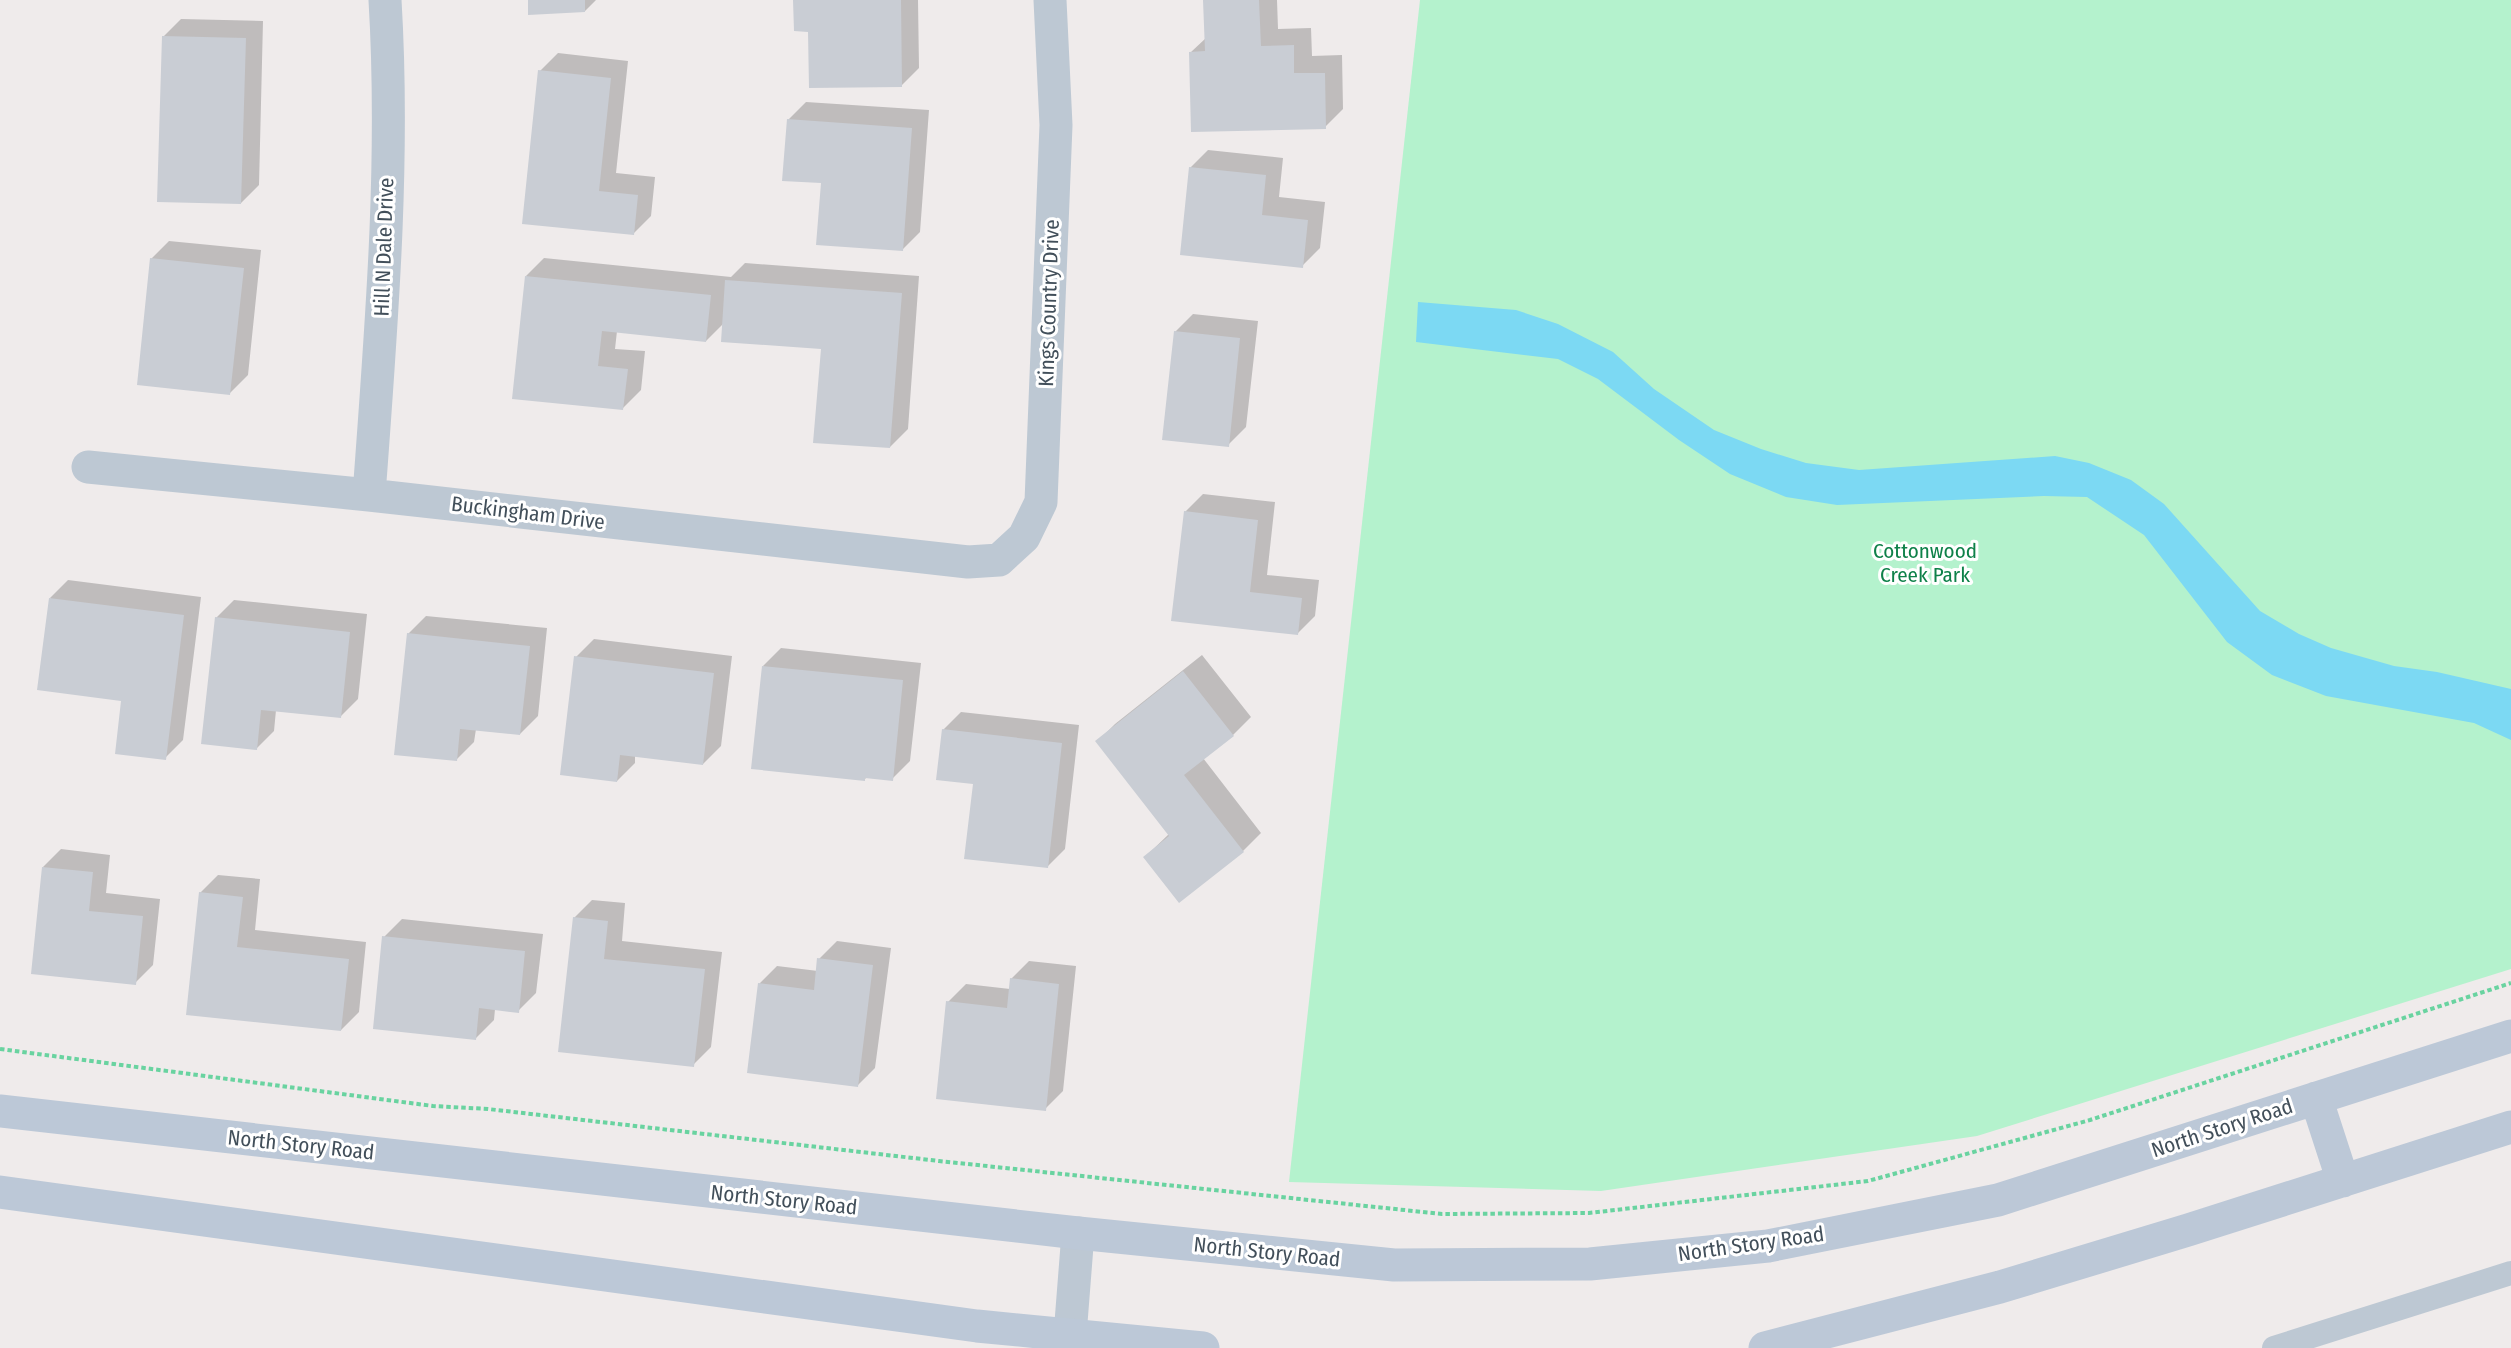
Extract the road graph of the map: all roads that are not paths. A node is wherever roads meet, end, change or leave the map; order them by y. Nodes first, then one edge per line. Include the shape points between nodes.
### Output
1 (385, 0) edge
2 (1050, 0) edge
3 (88, 467) dead end
4 (369, 495) junction
5 (968, 562) joint
6 (2511, 1036) edge
7 (2316, 1098) junction
8 (0, 1111) edge
9 (2511, 1127) edge
10 (2343, 1181) junction
11 (0, 1192) edge
12 (1078, 1233) junction
13 (2511, 1274) edge
14 (1070, 1342) edge
15 (1203, 1348) edge
16 (1765, 1348) edge
17 (2274, 1348) edge

1 - 4 street, Hill N Dale Drive via 390,78 383,303
2 - 5 street, Kings Country Drive via 1056,125 1041,502 1024,537 999,560
3 - 4 street, Buckingham Drive
4 - 5 street, Buckingham Drive
6 - 7 main road, North Story Road
7 - 10 main road
7 - 12 main road, North Story Road via 1998,1200 1767,1246 1590,1264 1394,1265
8 - 12 main road, North Story Road
9 - 10 main road
10 - 16 main road via 2000,1287
11 - 14 main road
12 - 14 street
13 - 17 lane
14 - 15 main road

